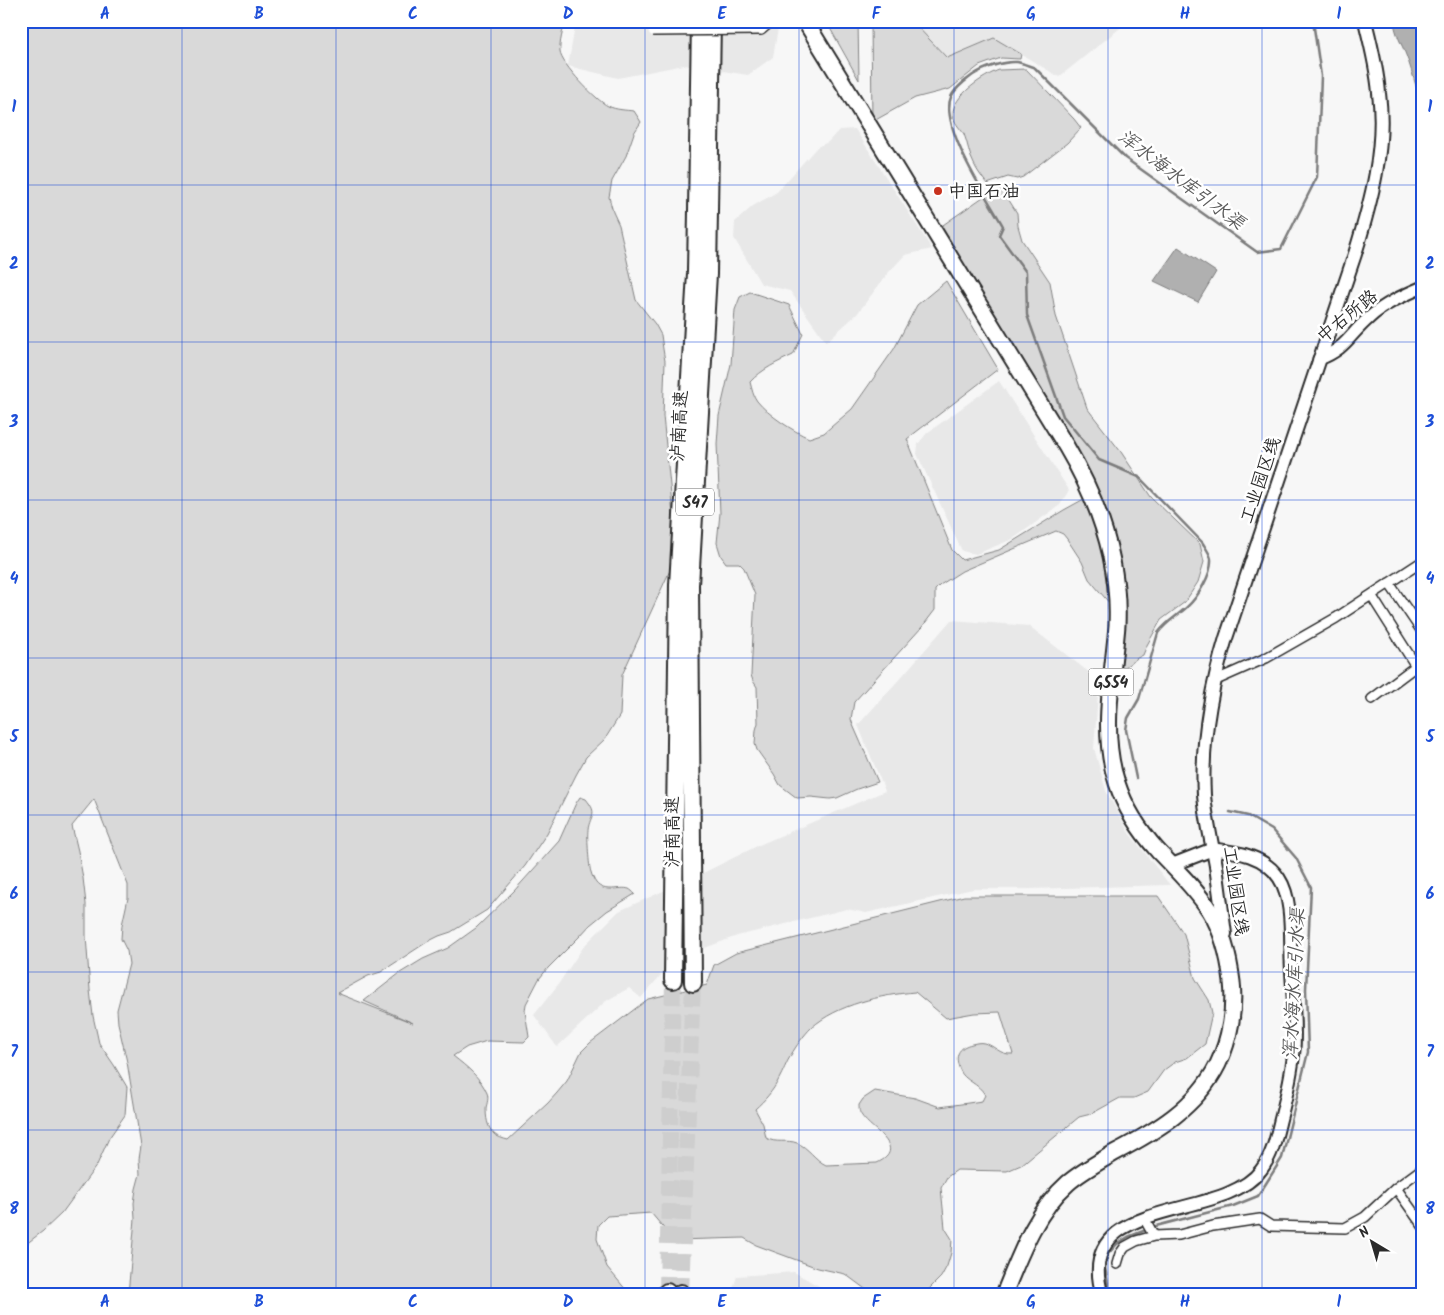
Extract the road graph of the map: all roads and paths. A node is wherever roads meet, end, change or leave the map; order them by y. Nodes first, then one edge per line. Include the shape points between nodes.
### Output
1 (700, 21) edge
2 (712, 21) edge
3 (767, 21) edge
4 (805, 21) edge
5 (1365, 21) edge
6 (653, 31) dead end
7 (1423, 287) edge
8 (1319, 359) junction
9 (1423, 561) edge
10 (1389, 583) junction
11 (1371, 595) junction
12 (1423, 633) edge
13 (1214, 682) junction
14 (1372, 699) dead end
15 (1212, 849) junction
16 (1172, 865) junction
17 (1228, 955) junction
18 (673, 980) tunnel mouth
19 (693, 983) tunnel mouth
20 (1423, 1168) edge
21 (1396, 1188) junction
22 (1423, 1226) edge
23 (1150, 1228) junction
24 (1117, 1264) dead end
25 (1004, 1294) edge
26 (1102, 1294) edge

1 - 18 highway, 泸南高速 / S47 via 696,273 678,585
2 - 19 highway, 泸南高速 / S47 via 708,274 690,585
3 - 6 street, bridge via 761,30
4 - 16 highway, G554 via 1069,452 1090,494 1108,543 1117,591 1109,710 1113,768 1132,816
5 - 8 main road, 工业园区线 via 1380,94 1377,167 1364,226
7 - 8 street, 中右所路 via 1379,310 1343,346
8 - 13 main road, 工业园区线 via 1234,610
9 - 10 street
10 - 11 street
10 - 12 street
11 - 13 street via 1266,658
11 - 14 street via 1416,666
13 - 15 main road, 工业园区线 via 1204,774
15 - 16 main road
15 - 17 main road, 工业园区线
15 - 23 street via 1254,857 1272,869 1284,887 1289,913 1294,1032 1289,1086 1271,1152 1254,1178
16 - 17 highway, G554 via 1210,912
17 - 25 highway, G554 via 1232,1017 1224,1048 1212,1075 1177,1115 1080,1174 1060,1190 1035,1226
20 - 21 street
21 - 22 street
21 - 23 street via 1365,1217 1345,1228 1271,1226 1260,1219 1178,1235
23 - 24 street via 1125,1248
23 - 26 street via 1132,1223 1116,1233 1104,1249 1097,1271

